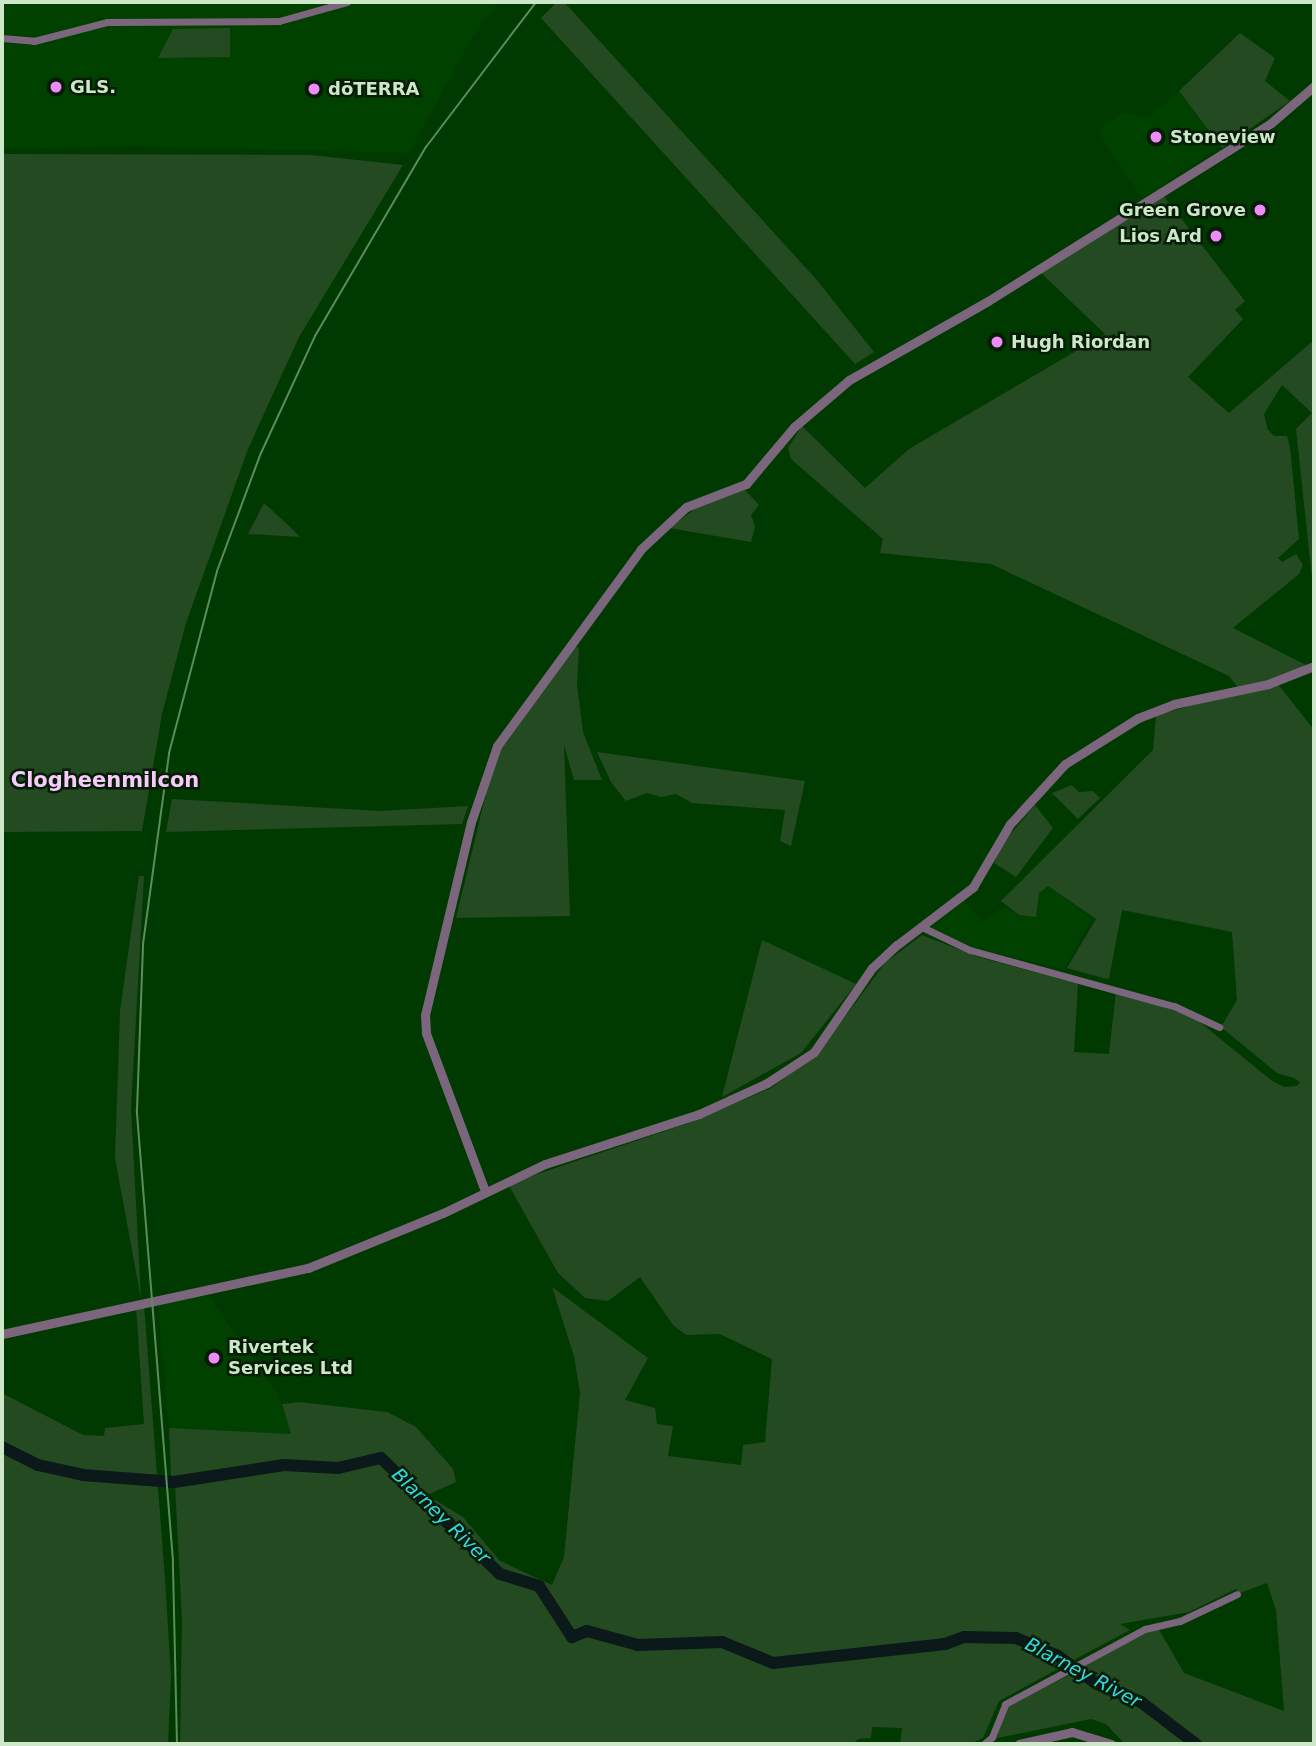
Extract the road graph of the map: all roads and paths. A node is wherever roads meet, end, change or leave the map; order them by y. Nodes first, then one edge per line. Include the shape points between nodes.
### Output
1 (347, 2) edge
2 (2, 38) edge
3 (1314, 86) edge
4 (1314, 666) edge
5 (924, 928) junction
6 (1219, 1027) dead end
7 (485, 1191) junction
8 (2, 1334) edge
9 (1237, 1594) dead end
10 (984, 1744) edge
11 (1019, 1744) edge
12 (1111, 1744) edge

1 - 2 street via 279,21 107,22 34,41
3 - 7 street via 1271,123 1207,164 984,303 849,380 794,427 746,484 686,506 641,549 497,746 471,822 425,1024
4 - 5 street via 1268,684 1174,704 1089,746 1045,783 1010,824 974,887
5 - 6 street via 970,950 1174,1006
5 - 7 street via 897,944 872,968 814,1052 794,1067 699,1114 545,1164
7 - 8 street via 308,1268
9 - 10 street via 1180,1620 1145,1629 1005,1703 992,1737
11 - 12 street via 1072,1732 1094,1735

